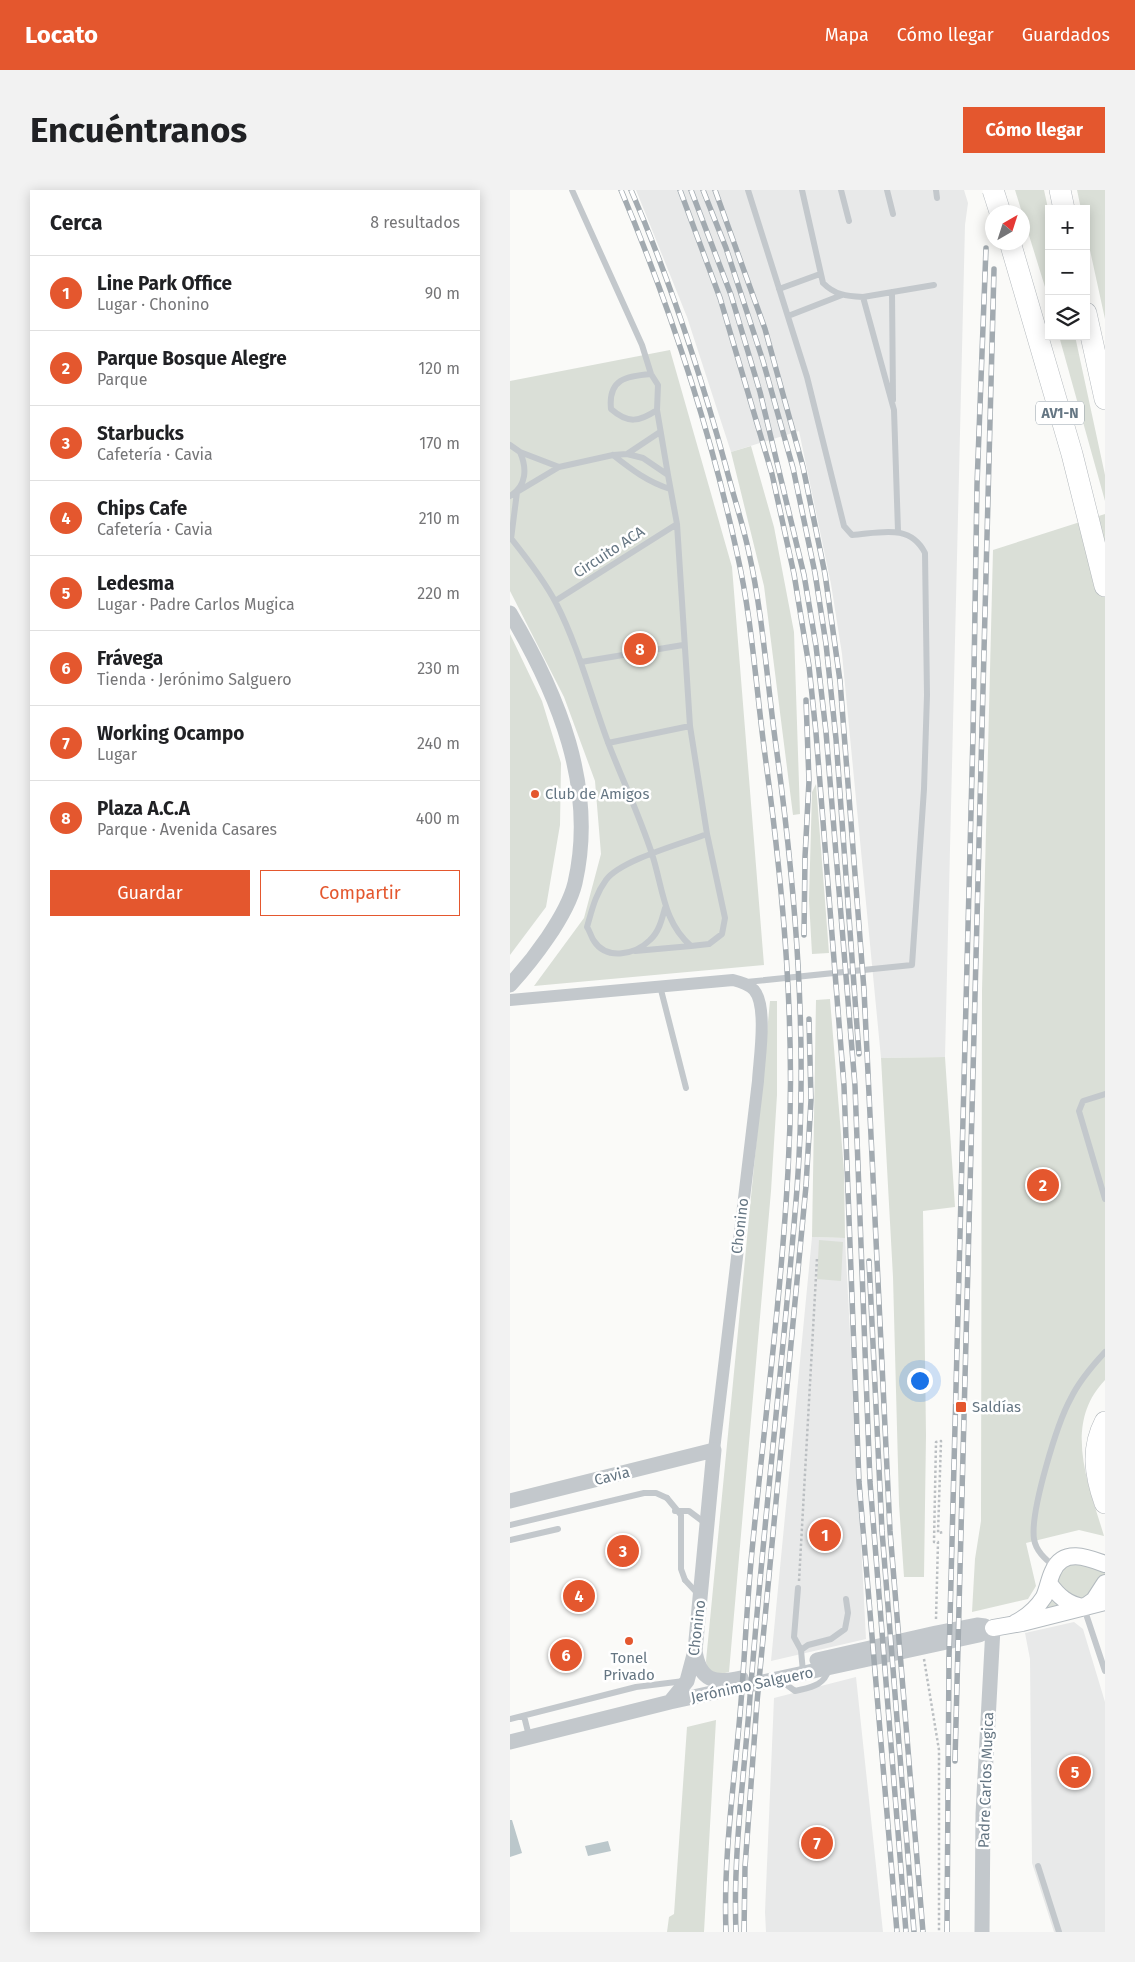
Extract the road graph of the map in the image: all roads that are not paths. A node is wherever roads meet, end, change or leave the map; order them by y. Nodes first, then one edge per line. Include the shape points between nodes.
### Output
1 (572, 190) edge
2 (748, 190) edge
3 (802, 190) edge
4 (841, 190) edge
5 (887, 190) edge
6 (936, 190) edge
7 (993, 190) edge
8 (1060, 190) edge
9 (937, 198) dead end
10 (998, 205) edge
11 (1063, 205) edge
12 (893, 214) dead end
13 (849, 221) dead end
14 (1012, 250) edge
15 (820, 274) junction
16 (934, 285) dead end
17 (779, 289) junction
18 (892, 292) junction
19 (842, 295) junction
20 (863, 297) junction
21 (788, 316) junction
22 (1090, 331) edge
23 (651, 374) junction
24 (1105, 399) edge
25 (657, 410) junction
26 (894, 410) junction
27 (660, 432) junction
28 (510, 445) edge
29 (520, 452) junction
30 (628, 454) junction
31 (613, 455) junction
32 (559, 467) junction
33 (668, 475) junction
34 (670, 489) junction
35 (516, 492) junction
36 (510, 496) edge
37 (677, 524) junction
38 (898, 531) junction
39 (511, 538) edge
40 (1105, 586) edge
41 (555, 601) junction
42 (510, 613) edge
43 (683, 645) junction
44 (581, 662) junction
45 (690, 726) junction
46 (608, 743) junction
47 (707, 834) junction
48 (652, 855) junction
49 (665, 908) junction
50 (691, 946) junction
51 (634, 951) junction
52 (744, 983) junction
53 (510, 985) edge
54 (660, 986) junction
55 (510, 1000) edge
56 (686, 1088) dead end
57 (1105, 1094) edge
58 (1105, 1199) edge
59 (1105, 1352) edge
60 (1105, 1422) edge
61 (714, 1450) junction
62 (510, 1501) edge
63 (1105, 1501) edge
64 (675, 1511) dead end
65 (510, 1525) edge
66 (708, 1525) junction
67 (558, 1529) dead end
68 (510, 1540) edge
69 (1105, 1564) edge
70 (1052, 1575) junction
71 (1105, 1583) edge
72 (798, 1588) road end
73 (701, 1597) junction
74 (846, 1599) dead end
75 (1105, 1602) edge
76 (1084, 1607) junction
77 (1015, 1623) junction
78 (993, 1628) junction
79 (695, 1652) junction
80 (802, 1663) junction
81 (829, 1668) junction
82 (1105, 1671) edge
83 (779, 1679) junction
84 (687, 1681) junction
85 (670, 1702) junction
86 (524, 1716) junction
87 (510, 1719) edge
88 (529, 1737) junction
89 (510, 1742) edge
90 (1038, 1866) dead end
91 (982, 1932) edge
92 (1059, 1932) edge

1 - 23 lane via 642,345
2 - 17 lane
3 - 15 lane
4 - 13 lane
5 - 12 lane
6 - 9 lane
7 - 10 highway, bridge
8 - 11 highway
14 - 40 highway, AV1-N via 1069,445
15 - 17 lane
15 - 19 lane via 830,290
16 - 18 lane
17 - 21 lane
18 - 20 lane
18 - 26 lane
19 - 20 lane
19 - 21 lane
20 - 26 lane
21 - 38 lane via 807,377 844,526 852,536
22 - 24 highway, AV1-N
23 - 25 lane via 658,385
23 - 25 lane via 624,378 610,397 611,409 622,418 634,420
25 - 27 lane
26 - 38 lane
27 - 30 lane
27 - 33 lane
28 - 29 lane
29 - 32 lane
29 - 35 lane via 526,466 525,477
30 - 31 lane
30 - 33 lane via 655,465
31 - 32 lane
31 - 34 lane via 653,484
32 - 35 lane
33 - 34 lane
34 - 37 lane
35 - 36 lane
35 - 39 lane
37 - 41 lane, Circuito ACA
37 - 43 lane
38 - 52 lane via 914,537 925,553 927,695 914,962 910,966
39 - 41 lane
41 - 44 lane
42 - 53 street via 533,652 561,713 576,768 581,806 580,849 574,885 557,922 532,961
43 - 44 lane
43 - 45 lane
44 - 46 lane
45 - 46 lane
45 - 47 lane
46 - 48 lane
47 - 48 lane
47 - 50 lane via 725,918 722,934 709,944
48 - 49 lane
48 - 51 lane via 620,866 607,879 595,898 587,927 595,943 612,954
49 - 50 lane via 682,938
49 - 51 lane via 660,927 651,940
50 - 51 lane
52 - 54 street via 733,980
52 - 61 street, Chonino via 755,992 759,1005 759,1062
54 - 55 street
54 - 56 lane
57 - 58 lane via 1083,1101 1079,1112
59 - 70 lane via 1070,1399 1037,1504 1035,1541
60 - 63 highway via 1096,1455 1098,1480
61 - 62 street, Cavia
61 - 66 street, Chonino
64 - 66 lane via 689,1511
65 - 73 lane, bridge via 644,1493 656,1493 667,1498 681,1515 681,1569 685,1580
66 - 73 street, Chonino
67 - 68 lane
69 - 70 main road via 1074,1555 1063,1559
70 - 76 main road via 1062,1598
70 - 77 main road, Jerónimo Salguero via 1038,1605
71 - 76 main road via 1094,1600
72 - 80 lane via 794,1637
73 - 79 street, Chonino
74 - 80 lane via 848,1613 844,1629 831,1639 808,1645
75 - 76 main road, Jerónimo Salguero
76 - 77 main road, Jerónimo Salguero
76 - 82 lane
77 - 78 main road, Jerónimo Salguero
78 - 80 street, Jerónimo Salguero via 977,1625
78 - 81 street, Jerónimo Salguero via 979,1635
78 - 91 street, Padre Carlos Mugica via 983,1814
79 - 80 street, Jerónimo Salguero via 700,1670 723,1682
79 - 84 street, Chonino
80 - 81 street, Jerónimo Salguero
80 - 83 street, Jerónimo Salguero
81 - 83 lane via 819,1685 796,1691
83 - 85 street, Jerónimo Salguero
84 - 85 street, Chonino
84 - 86 lane via 645,1685
85 - 88 street, Jerónimo Salguero
86 - 87 lane
86 - 88 lane
88 - 89 street, Jerónimo Salguero
90 - 92 lane

